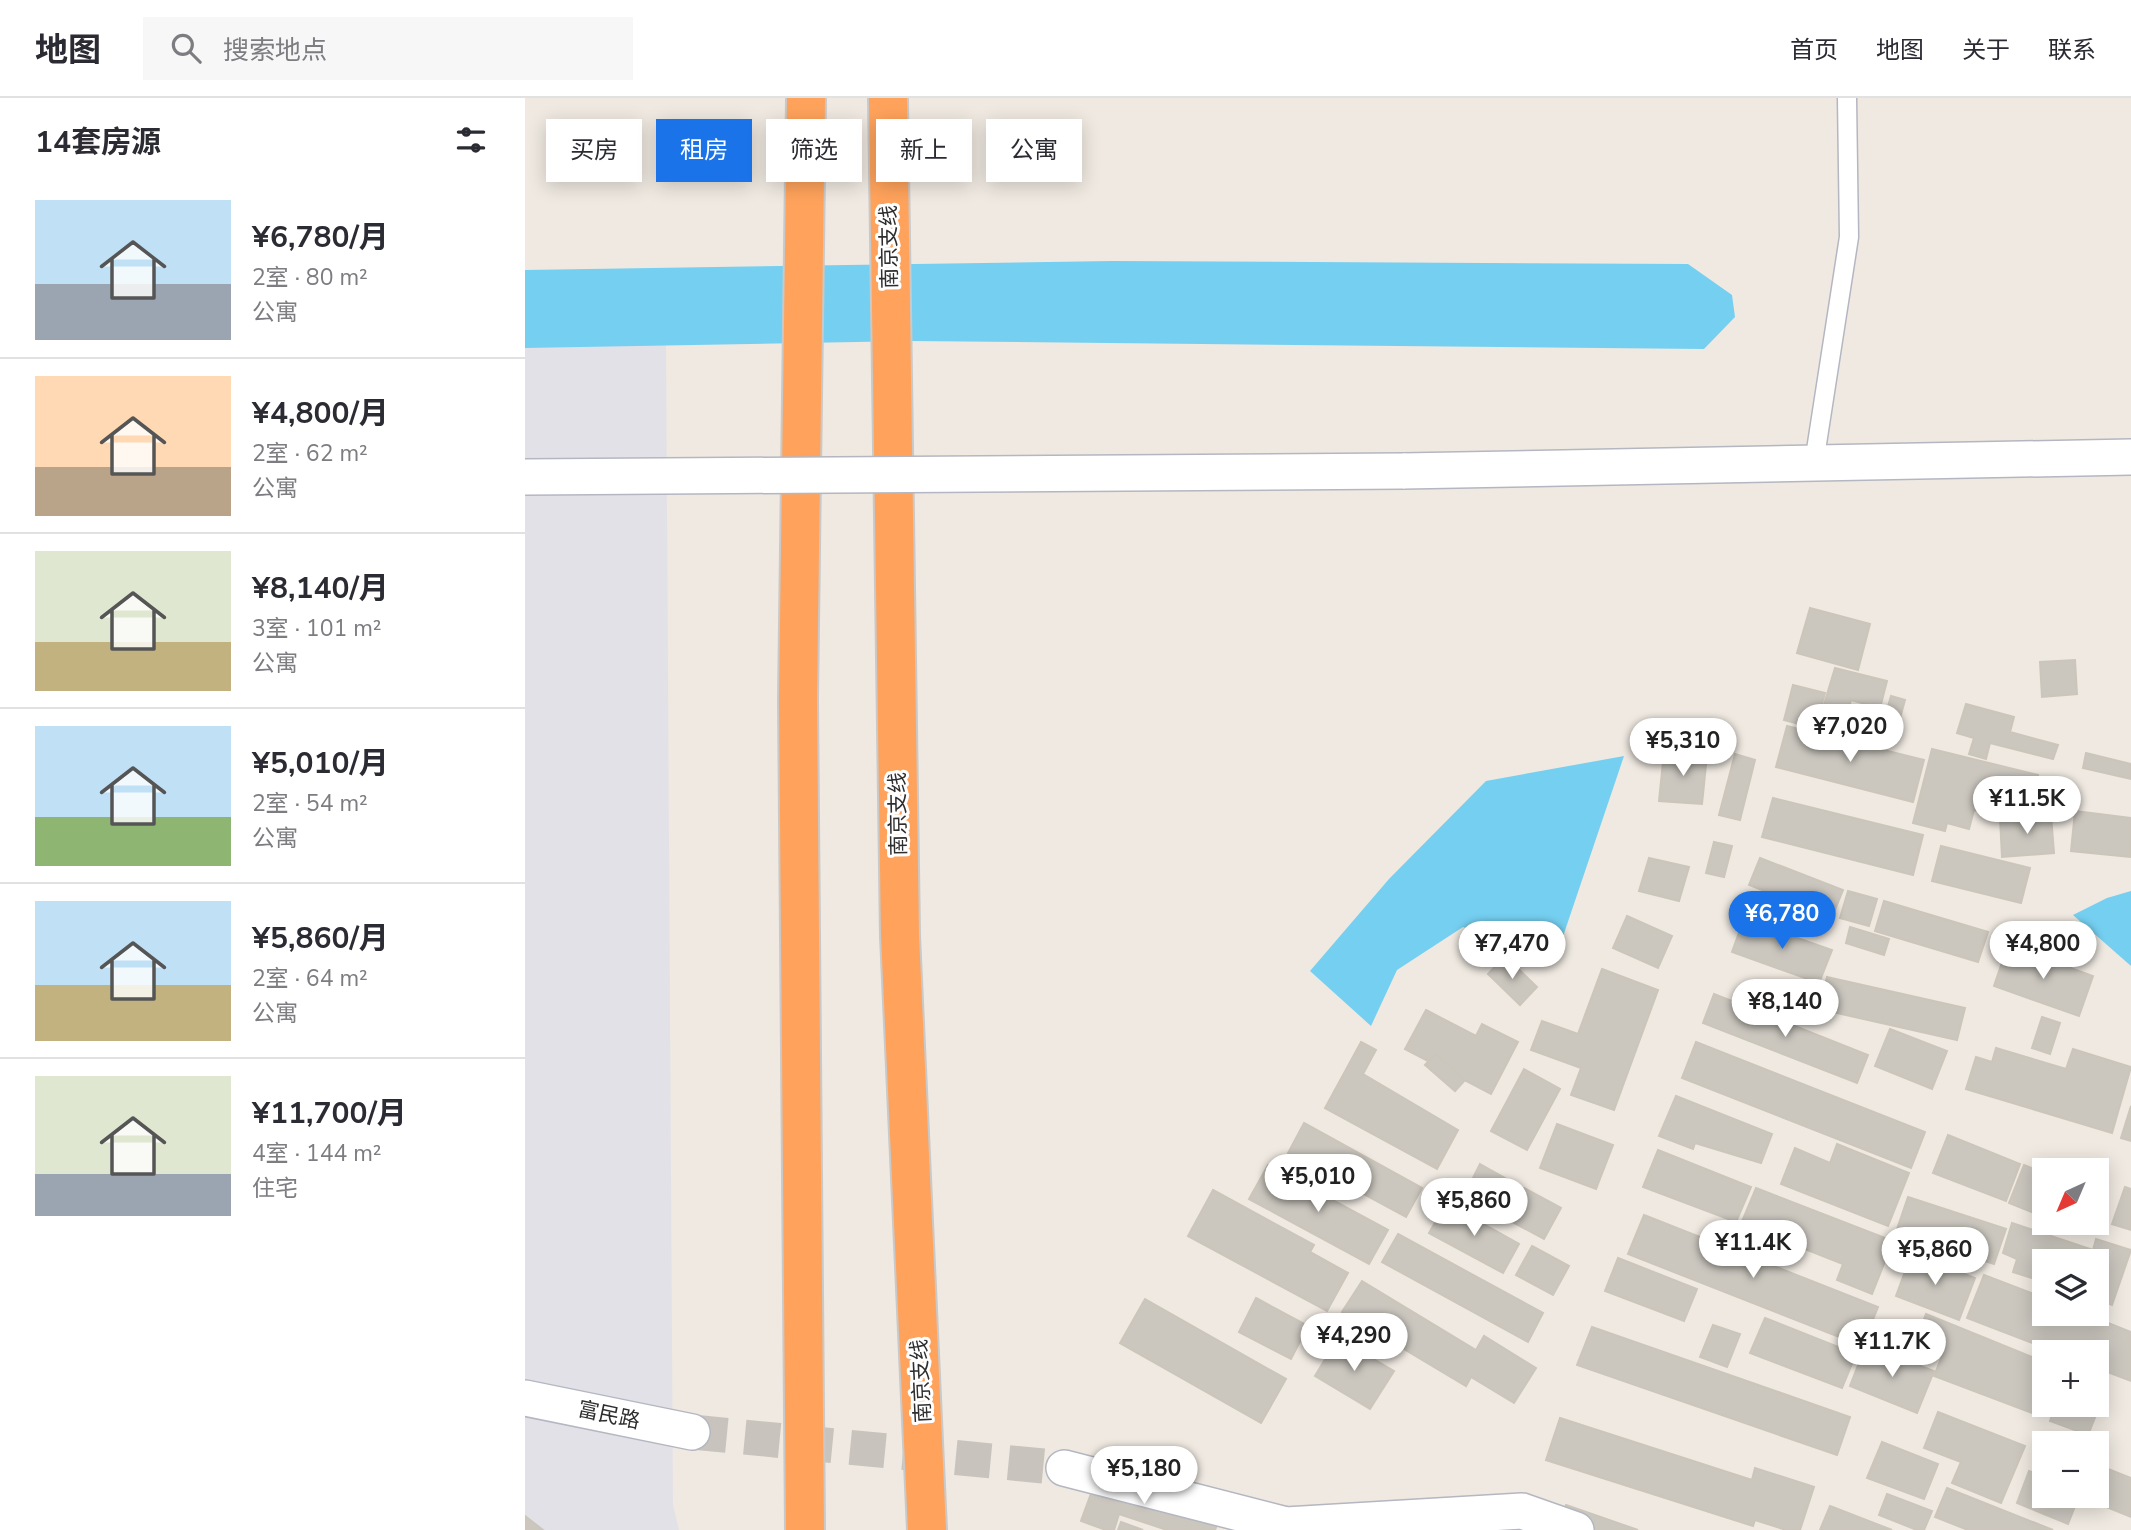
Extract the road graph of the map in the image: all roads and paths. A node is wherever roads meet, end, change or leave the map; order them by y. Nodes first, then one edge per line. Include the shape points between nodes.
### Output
1 (806, 98) edge
2 (888, 98) edge
3 (1847, 98) edge
4 (2131, 457) edge
5 (1814, 463) junction
6 (525, 477) edge
7 (525, 1398) edge
8 (692, 1432) tunnel mouth
9 (1064, 1468) tunnel mouth
10 (805, 1530) edge
11 (927, 1530) edge
12 (1576, 1530) edge

1 - 10 highway via 798,699
2 - 11 highway, 南京支线 via 900,936
3 - 5 lane via 1849,237
4 - 5 street
5 - 6 street, bridge via 1403,471
7 - 8 street, 富民路
9 - 12 street via 1286,1525 1522,1511

